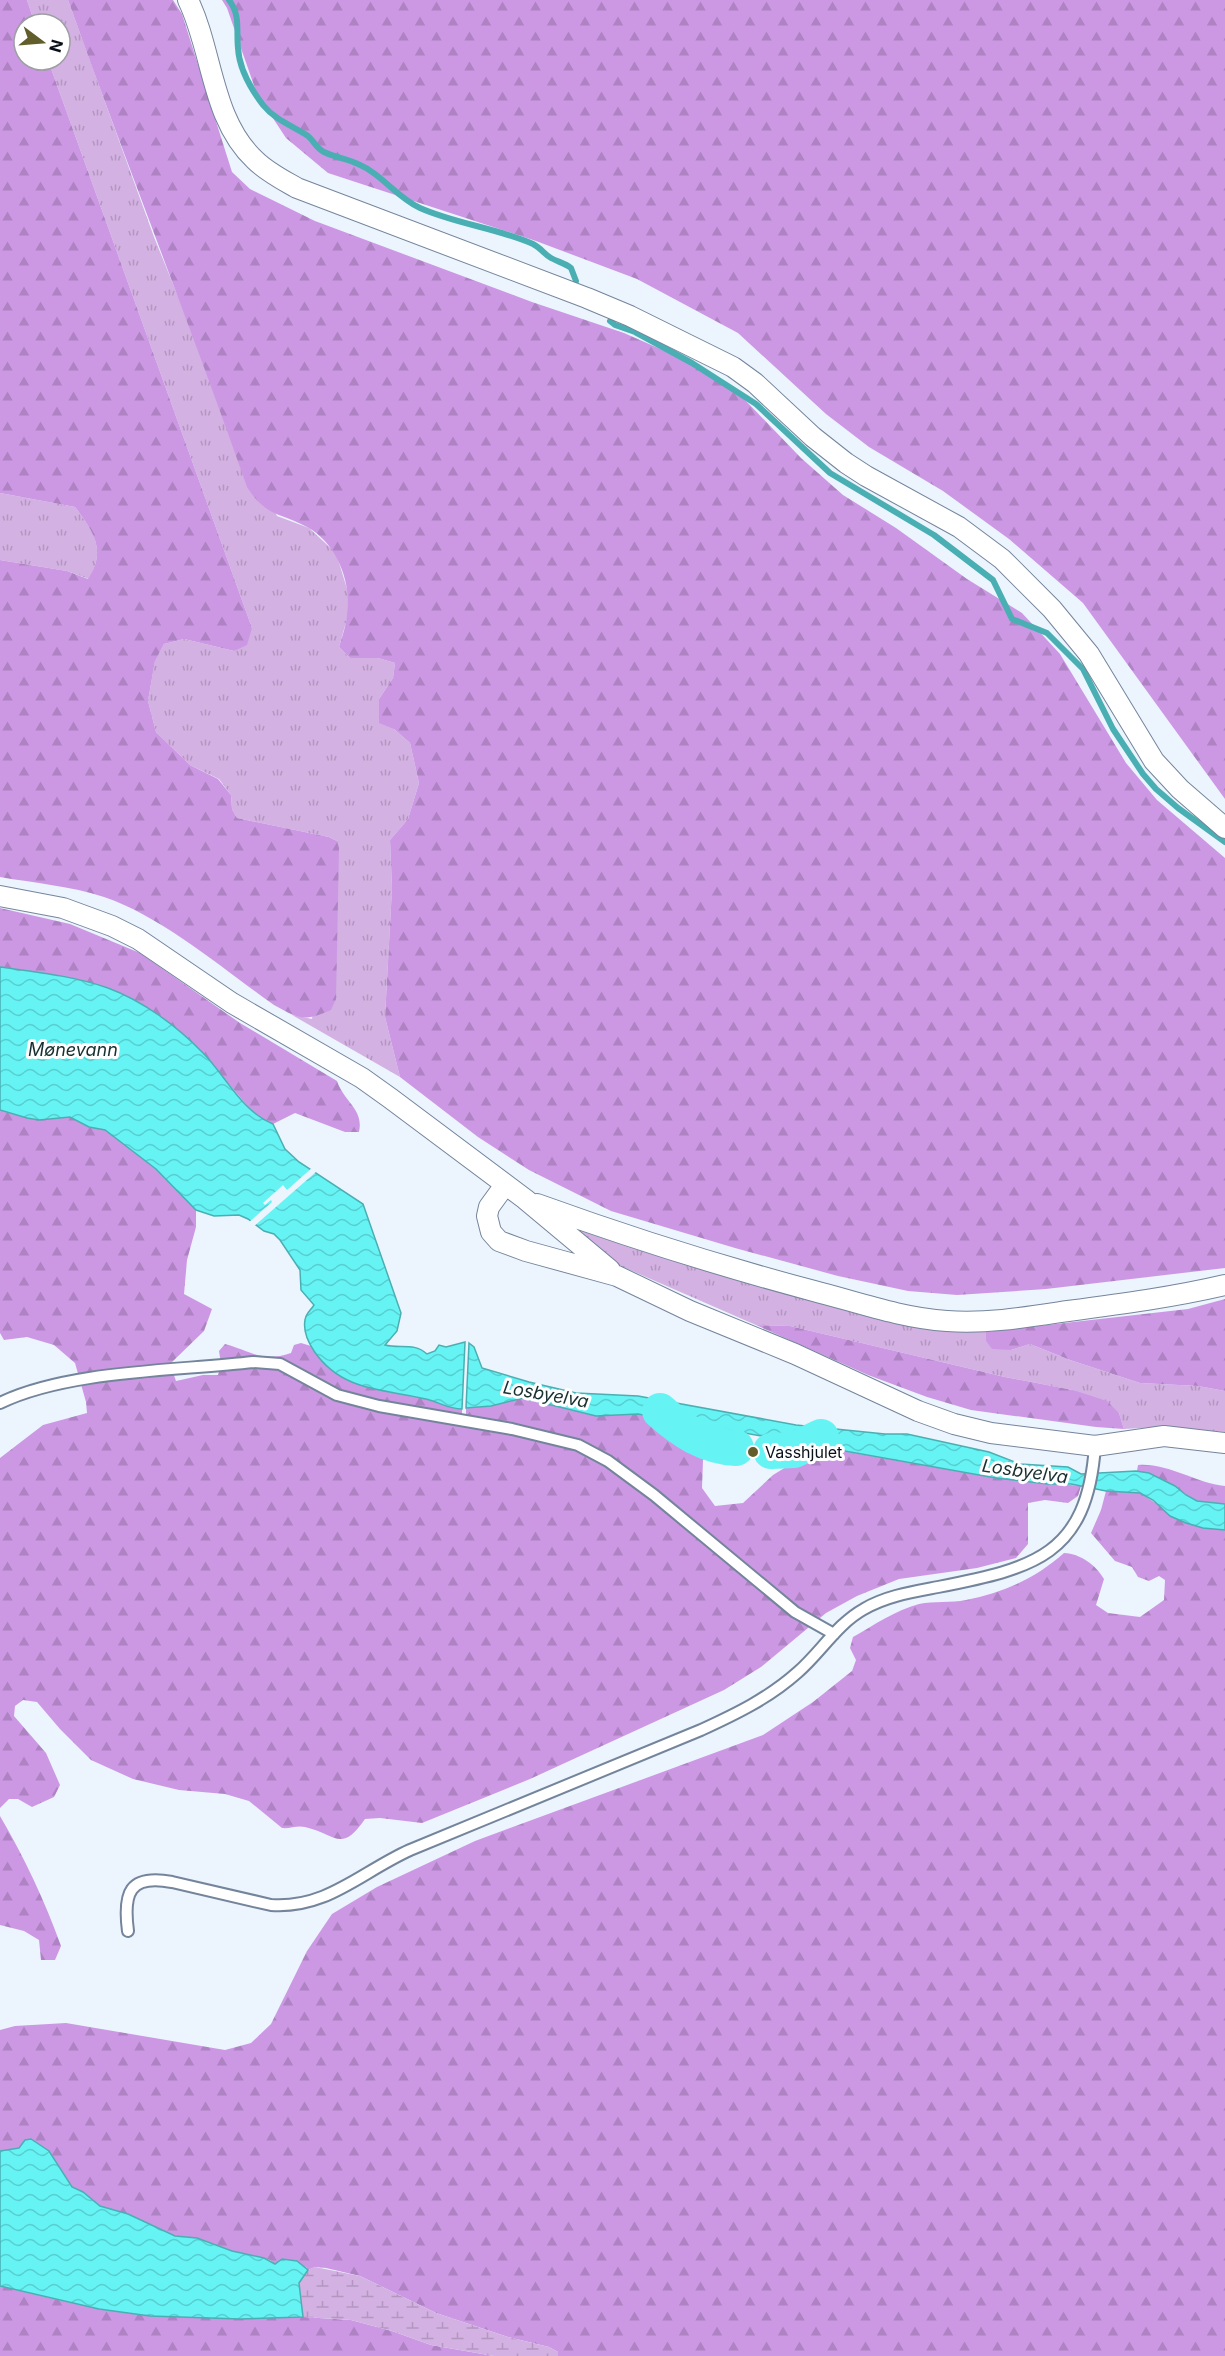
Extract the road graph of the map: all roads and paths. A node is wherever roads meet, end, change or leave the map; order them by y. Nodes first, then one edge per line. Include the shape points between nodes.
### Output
1 (188, 0) edge
2 (1225, 828) edge
3 (0, 896) edge
4 (505, 1185) junction
5 (525, 1199) junction
6 (617, 1276) junction
7 (1225, 1285) edge
8 (0, 1403) edge
9 (1225, 1443) edge
10 (1095, 1446) junction
11 (834, 1634) junction
12 (128, 1931) dead end

1 - 2 street via 230,126 256,162 297,188 630,316 755,383 846,463 959,527 1002,559 1052,609 1089,654 1154,761
3 - 4 street via 63,908 138,939 258,1019 362,1078
4 - 5 street
4 - 6 street via 487,1216 491,1232 499,1241
5 - 6 street
5 - 7 street via 626,1235 776,1280 897,1313 946,1321 992,1321
6 - 10 street via 954,1424 991,1433
8 - 11 lane via 39,1389 93,1379 267,1362 280,1364 337,1395 358,1401 578,1445 608,1461 654,1495 795,1612
9 - 10 street via 1164,1436
10 - 11 lane via 1089,1490 1082,1509 1071,1529 1044,1554 1009,1571 892,1596 863,1609
11 - 12 lane via 817,1655 771,1694 735,1714 410,1850 328,1896 298,1905 271,1905 150,1880 134,1886 129,1894 125,1907

